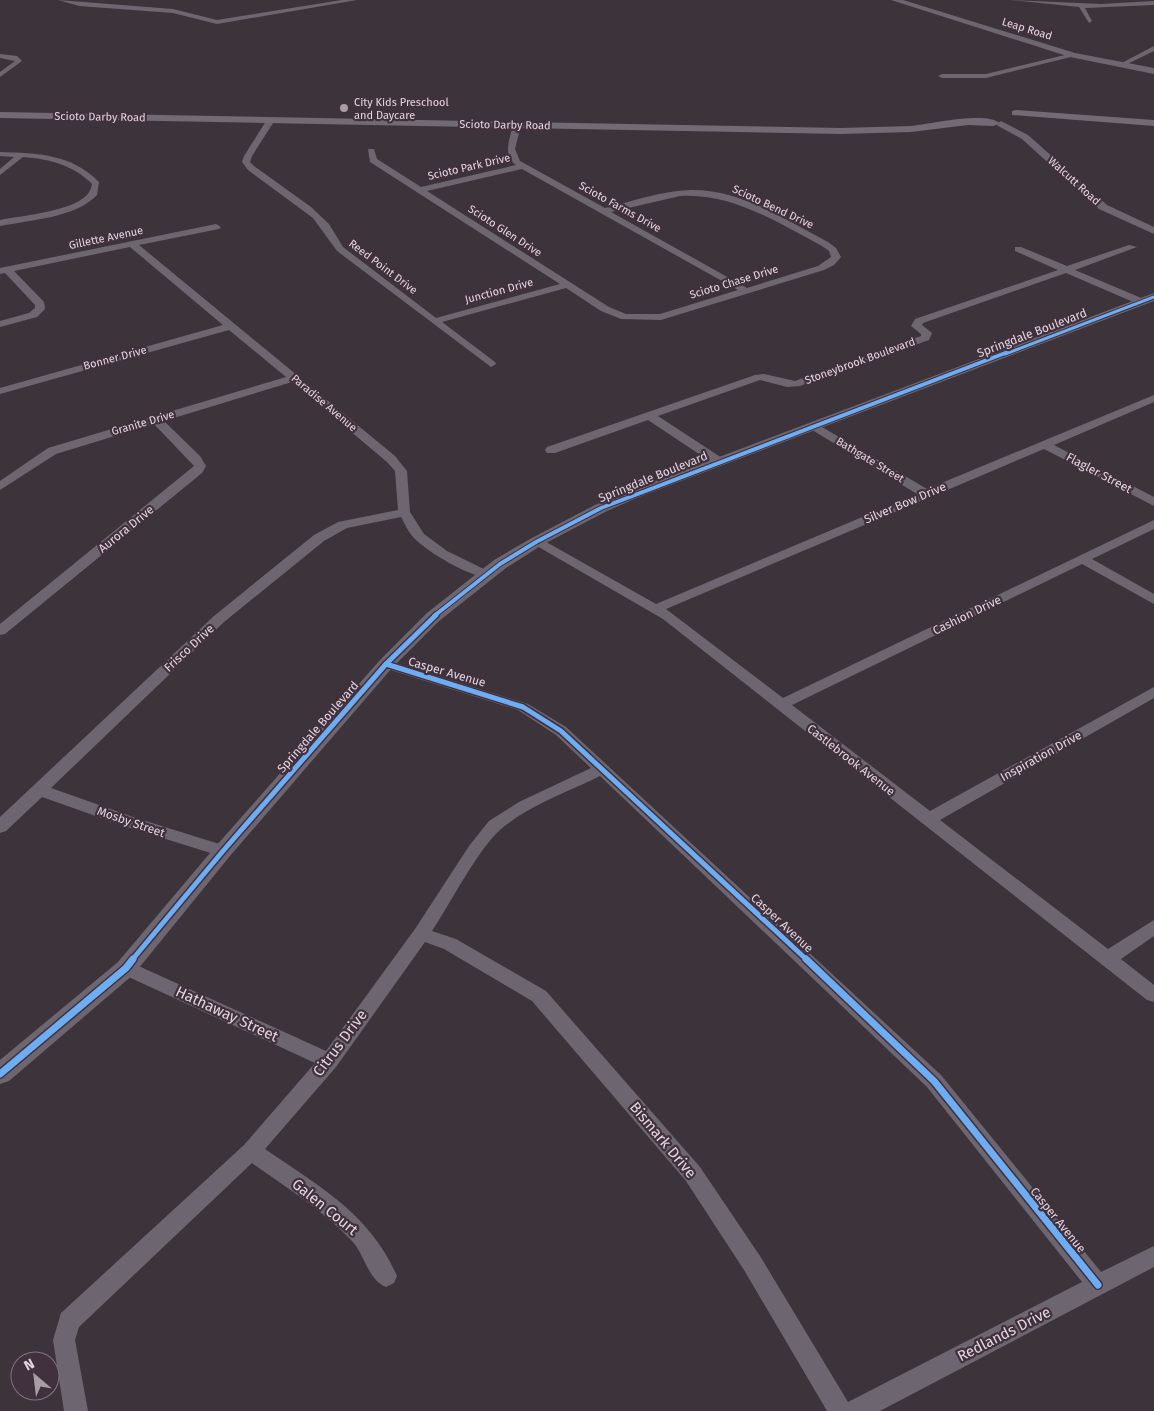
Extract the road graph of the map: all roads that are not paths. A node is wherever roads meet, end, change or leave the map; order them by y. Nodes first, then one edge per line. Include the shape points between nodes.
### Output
1 (61, 0) edge
2 (125, 0) edge
3 (354, 0) edge
4 (894, 0) edge
5 (1013, 0) edge
6 (1154, 3) edge
7 (113, 6) junction
8 (1081, 6) junction
9 (1089, 21) dead end
10 (1152, 50) edge
11 (1073, 55) junction
12 (0, 56) edge
13 (1121, 65) junction
14 (1154, 71) edge
15 (0, 75) edge
16 (942, 76) dead end
17 (1003, 111) dead end
18 (0, 114) edge
19 (1020, 119) junction
20 (271, 120) junction
21 (950, 124) junction
22 (998, 124) junction
23 (1154, 124) edge
24 (517, 125) junction
25 (1025, 137) junction
26 (371, 151) dead end
27 (0, 154) edge
28 (21, 155) junction
29 (524, 166) junction
30 (0, 173) edge
31 (420, 190) junction
32 (604, 211) junction
33 (0, 223) edge
34 (216, 227) dead end
35 (1154, 231) edge
36 (132, 244) junction
37 (1132, 247) dead end
38 (1018, 248) dead end
39 (836, 257) joint
40 (4, 270) edge
41 (1068, 270) junction
42 (568, 285) junction
43 (746, 291) junction
44 (1148, 299) edge
45 (635, 318) joint
46 (435, 321) junction
47 (0, 324) edge
48 (231, 326) junction
49 (491, 364) dead end
50 (294, 378) junction
51 (0, 391) edge
52 (1154, 398) edge
53 (649, 415) junction
54 (155, 420) junction
55 (813, 426) junction
56 (1044, 444) junction
57 (551, 450) dead end
58 (718, 461) junction
59 (0, 486) edge
60 (926, 494) junction
61 (1154, 502) edge
62 (404, 512) junction
63 (1154, 524) edge
64 (536, 542) junction
65 (1082, 559) junction
66 (487, 574) junction
67 (1154, 600) edge
68 (655, 608) junction
69 (0, 631) edge
70 (386, 664) junction
71 (1154, 692) edge
72 (780, 705) junction
73 (601, 769) junction
74 (40, 790) junction
75 (927, 820) junction
76 (0, 828) edge
77 (222, 851) junction
78 (1154, 927) edge
79 (421, 934) junction
80 (1108, 958) junction
81 (126, 968) junction
82 (1154, 995) edge
83 (329, 1060) junction
84 (0, 1074) edge
85 (251, 1151) junction
86 (1154, 1256) edge
87 (386, 1276) dead end
88 (1098, 1285) junction
89 (76, 1411) edge
90 (840, 1411) edge
91 (855, 1411) edge

1 - 7 street
2 - 7 street
3 - 7 street via 225,22 173,11
4 - 11 street, Leap Road
5 - 8 street
6 - 8 street
8 - 9 street
10 - 13 street
11 - 13 street, Leap Road
11 - 16 street via 986,76
12 - 15 street via 19,61
13 - 14 street, Leap Road
17 - 19 main road
18 - 20 main road, Scioto Darby Road
19 - 22 main road, Scioto Darby Road
19 - 23 main road via 1071,117
19 - 25 street via 1020,130
20 - 24 main road, Scioto Darby Road
20 - 46 street, Reed Point Drive via 246,162 314,214 340,249
21 - 22 main road, Scioto Darby Road
21 - 22 main road, Scioto Darby Road via 985,113 983,119
21 - 24 main road, Scioto Darby Road via 867,131
22 - 25 street, Walcutt Road
24 - 29 street, Scioto Farms Drive via 511,149 516,162
25 - 35 street, Walcutt Road via 1095,202
26 - 31 street, Scioto Glen Drive via 374,160
27 - 28 street
28 - 30 street
28 - 33 street via 64,162 82,170 96,184 96,189 89,198 62,210
29 - 31 street, Scioto Park Drive
29 - 32 street, Scioto Farms Drive
31 - 42 street, Scioto Glen Drive
32 - 39 street, Scioto Bend Drive via 668,195 692,192 718,194 826,244
32 - 43 street, Scioto Farms Drive
34 - 36 street, Gillette Avenue
36 - 40 street, Gillette Avenue
36 - 48 street, Paradise Avenue
37 - 41 street, Stoneybrook Boulevard
38 - 41 street
39 - 43 street, Scioto Chase Drive via 821,268
40 - 47 street via 40,304 40,309 34,315
41 - 44 street
41 - 53 street, Stoneybrook Boulevard via 919,321 916,326 927,333 925,338 796,384 759,377
42 - 45 street, Scioto Glen Drive via 610,312
42 - 46 street, Junction Drive
43 - 45 street, Scioto Chase Drive via 667,315
44 - 55 street, Springdale Boulevard
46 - 49 street
48 - 50 street, Paradise Avenue
48 - 51 street, Bonner Drive
50 - 54 street, Granite Drive
50 - 62 street, Paradise Avenue via 401,471
52 - 56 street, Silver Bow Drive
53 - 57 street, Stoneybrook Boulevard
53 - 58 street
54 - 59 street, Granite Drive via 52,451
54 - 69 street, Aurora Drive via 196,460 200,466 198,470
55 - 58 street, Springdale Boulevard
55 - 60 street, Bathgate Street
56 - 60 street, Silver Bow Drive
56 - 61 street, Flagler Street
58 - 64 street, Springdale Boulevard via 601,508
60 - 68 street, Silver Bow Drive
62 - 66 street, Paradise Avenue via 420,536 442,554
62 - 74 street, Frisco Drive via 343,525 319,538 219,619
63 - 65 street, Cashion Drive
64 - 66 street, Springdale Boulevard
64 - 68 street, Castlebrook Avenue
65 - 67 street
65 - 72 street, Cashion Drive
66 - 70 street, Springdale Boulevard via 433,617
68 - 72 street, Castlebrook Avenue
70 - 73 street, Casper Avenue via 523,707 561,732
70 - 77 street, Springdale Boulevard
71 - 75 street, Inspiration Drive
72 - 75 street, Castlebrook Avenue
73 - 79 street, Citrus Drive via 495,824
73 - 88 street, Casper Avenue via 934,1081
74 - 76 street, Frisco Drive
74 - 77 street, Mosby Street
75 - 80 street, Castlebrook Avenue
77 - 81 street, Springdale Boulevard
78 - 80 street
79 - 83 street, Citrus Drive
79 - 90 street, Bismark Drive via 450,944 539,996 693,1174 752,1263
80 - 82 street, Castlebrook Avenue
81 - 83 street, Hathaway Street
81 - 84 street, Springdale Boulevard
83 - 85 street, Citrus Drive
85 - 87 street, Galen Court via 335,1210 362,1236
85 - 89 street, Citrus Drive via 70,1321 64,1340
86 - 88 street, Redlands Drive
88 - 91 street, Redlands Drive

